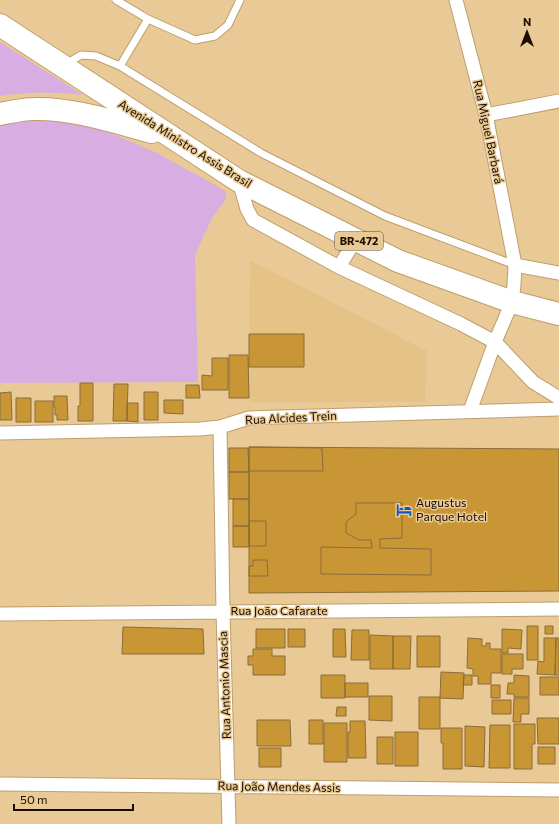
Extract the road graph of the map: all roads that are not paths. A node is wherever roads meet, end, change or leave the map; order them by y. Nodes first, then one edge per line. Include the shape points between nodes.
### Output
1 (116, 0) edge
2 (240, 0) edge
3 (456, 0) edge
4 (148, 19) junction
5 (0, 25) edge
6 (63, 66) junction
7 (120, 66) junction
8 (559, 101) edge
9 (0, 114) edge
10 (486, 115) junction
11 (172, 137) junction
12 (239, 180) junction
13 (356, 239) junction
14 (515, 264) junction
15 (338, 267) junction
16 (559, 273) edge
17 (512, 302) junction
18 (559, 314) edge
19 (495, 342) junction
20 (559, 398) edge
21 (559, 409) edge
22 (470, 411) junction
23 (220, 427) junction
24 (0, 433) edge
25 (559, 609) edge
26 (223, 612) junction
27 (0, 614) edge
28 (0, 784) edge
29 (228, 787) junction
30 (559, 790) edge
31 (228, 824) edge

1 - 4 lane
2 - 4 lane via 228,25 215,36 195,40
3 - 10 street, Rua Miguel Barbará
4 - 7 lane
5 - 6 highway, Avenida Ministro Assis Brasil / BR-472
6 - 7 lane via 81,55 96,56
6 - 11 highway, Avenida Ministro Assis Brasil / BR-472
7 - 14 lane via 261,153 385,216
8 - 10 street
9 - 11 highway, BR-472 via 33,108 67,110
10 - 14 street, Rua Miguel Barbará
11 - 12 highway, Avenida Ministro Assis Brasil / BR-472
12 - 13 highway, Avenida Ministro Assis Brasil / BR-472
12 - 15 street via 246,209 253,220
13 - 15 street
13 - 17 highway, Avenida Ministro Assis Brasil / BR-472 via 398,261
14 - 16 street
14 - 17 street, Rua Miguel Barbará
15 - 19 street
17 - 18 highway, Avenida Ministro Assis Brasil / BR-472
17 - 19 street, Rua Miguel Barbará
19 - 20 street via 533,382
19 - 22 street, Rua Miguel Barbará
21 - 22 street, Rua Alcides Trein
22 - 23 street, Rua Alcides Trein via 249,418
23 - 24 street, Rua Alcides Trein
23 - 26 street, Rua Antonio Mascia
25 - 26 street, Rua João Cafarate
26 - 27 street, Rua João Cafarate
26 - 29 street, Rua Antonio Mascia
28 - 29 street, Rua João Mendes Assis
29 - 30 street, Rua João Mendes Assis
29 - 31 street, Rua Antonio Mascia

